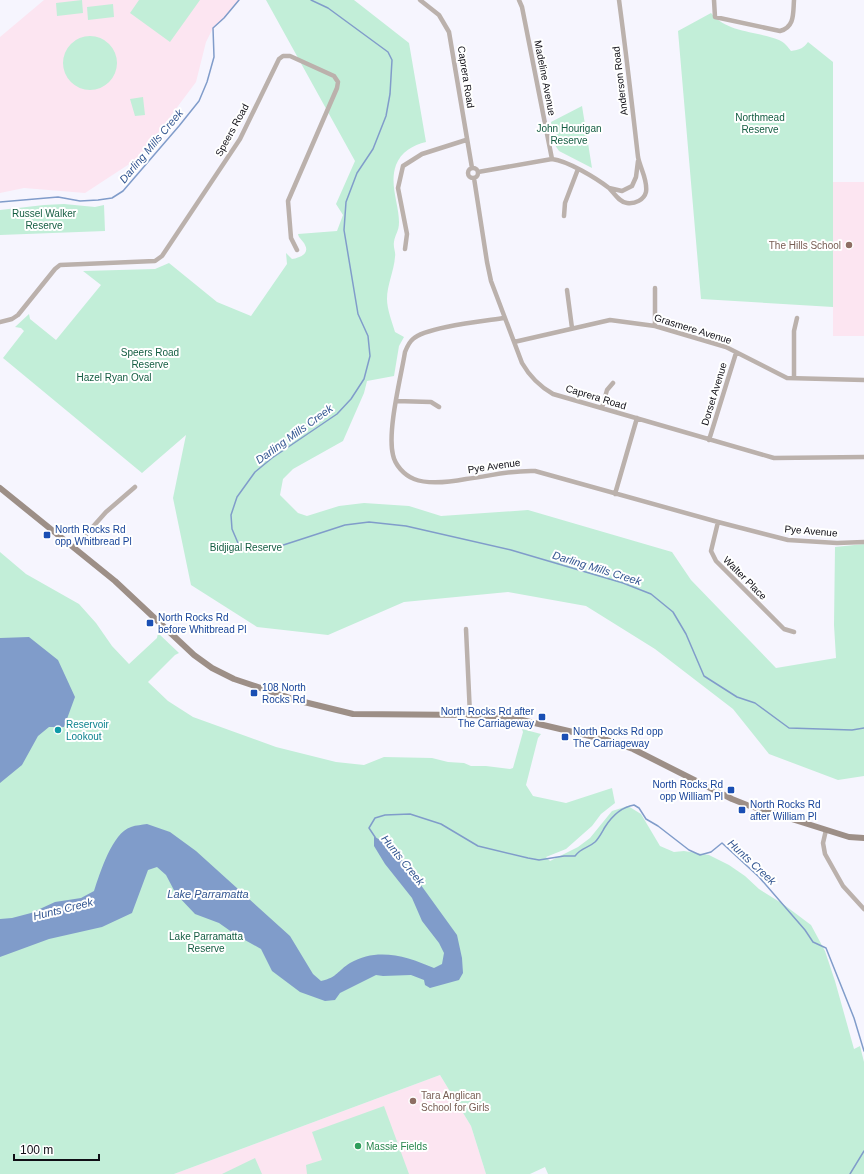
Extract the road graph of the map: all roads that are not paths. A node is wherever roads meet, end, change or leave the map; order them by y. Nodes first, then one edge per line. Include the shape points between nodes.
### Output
1 (420, 0) edge
2 (519, 0) edge
3 (619, 0) edge
4 (714, 0) edge
5 (794, 0) edge
6 (466, 140) junction
7 (552, 159) junction
8 (638, 160) junction
9 (472, 168) junction
10 (578, 169) junction
11 (478, 172) junction
12 (474, 178) junction
13 (608, 188) junction
14 (564, 216) dead end
15 (405, 249) dead end
16 (297, 250) dead end
17 (655, 288) dead end
18 (567, 290) dead end
19 (504, 318) junction
20 (797, 318) dead end
21 (0, 322) edge
22 (655, 326) junction
23 (572, 328) junction
24 (514, 342) junction
25 (736, 352) junction
26 (794, 378) junction
27 (864, 380) edge
28 (612, 383) dead end
29 (396, 401) junction
30 (439, 407) dead end
31 (602, 408) junction
32 (637, 418) junction
33 (709, 440) junction
34 (864, 457) edge
35 (135, 487) dead end
36 (0, 488) edge
37 (615, 494) junction
38 (718, 522) junction
39 (864, 542) edge
40 (74, 548) junction
41 (466, 629) dead end
42 (794, 632) dead end
43 (470, 715) junction
44 (826, 830) junction
45 (864, 838) edge
46 (864, 909) edge

1 - 6 street, Caprera Road via 438,15 449,32
2 - 7 street, Madeline Avenue
3 - 8 street, Anderson Road
4 - 5 street via 715,17 780,31 790,25
6 - 9 street, Caprera Road
6 - 15 street via 422,154 403,166 398,188 407,234
7 - 10 street, Anderson Road
7 - 11 street
8 - 13 street, Anderson Road via 632,186 622,190
8 - 13 street, Anderson Road via 645,180 644,197 636,202 626,203
9 - 11 street
9 - 12 street via 468,170 468,174
10 - 13 street, Anderson Road
10 - 14 street via 565,203
11 - 12 street
12 - 19 street, Caprera Road via 486,262
16 - 21 street, Speers Road via 291,238 288,201 338,82 334,76 285,55 279,59 240,139 162,256 155,261 60,265 18,315
17 - 22 street
18 - 23 street
19 - 24 street, Caprera Road
19 - 29 street, Pye Avenue via 429,331 413,338 405,352
20 - 26 street via 794,331
22 - 23 street, Grasmere Avenue via 610,320
22 - 25 street, Grasmere Avenue
23 - 24 street, Grasmere Avenue
24 - 31 street, Caprera Road via 522,364 543,388 554,394
25 - 26 street, Grasmere Avenue via 787,378
25 - 33 street, Dorset Avenue
26 - 27 street, Grasmere Avenue
28 - 31 street via 607,390
29 - 30 street via 431,402
29 - 37 street, Pye Avenue via 392,454 400,469 414,479 446,482 511,471 535,471
31 - 32 street, Caprera Road
32 - 33 street, Caprera Road
32 - 37 street
33 - 34 street, Caprera Road via 774,458
35 - 40 street via 106,512
36 - 40 main road
37 - 38 street, Pye Avenue
38 - 39 street, Pye Avenue via 788,540
38 - 42 street, Walter Place via 711,550 716,561 784,629
40 - 43 main road via 115,581 194,655 212,668 234,678 296,700 353,714
41 - 43 street
43 - 44 main road via 509,717 619,744 732,799
44 - 45 main road via 849,837
44 - 46 street via 823,843 825,854 843,886

